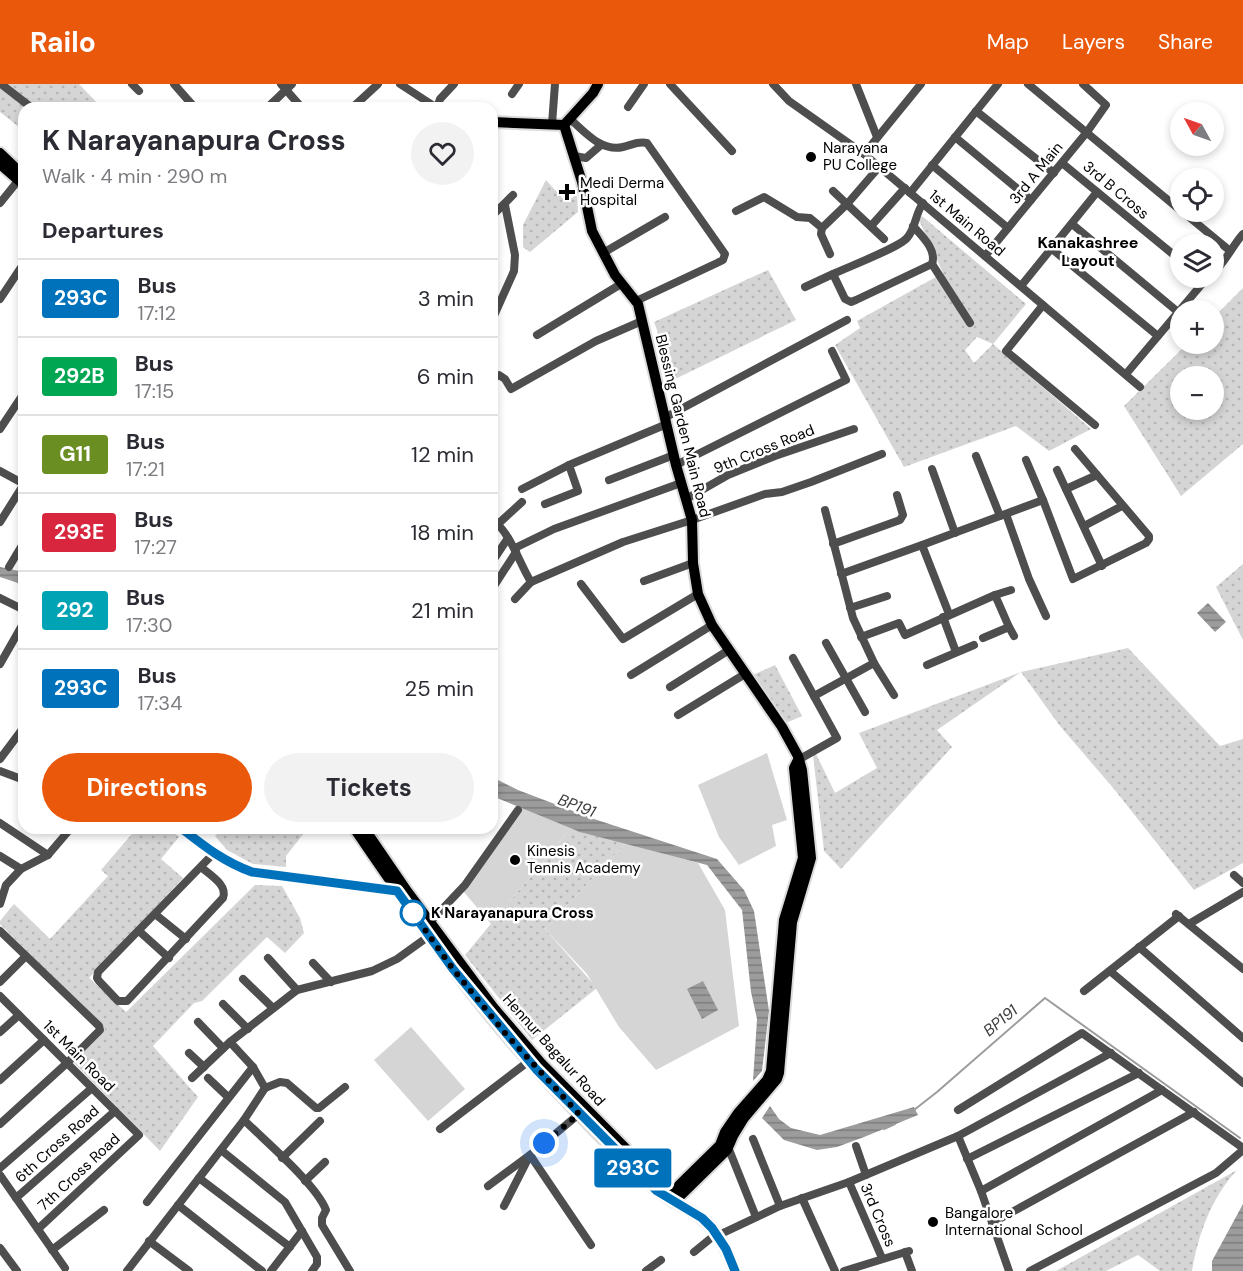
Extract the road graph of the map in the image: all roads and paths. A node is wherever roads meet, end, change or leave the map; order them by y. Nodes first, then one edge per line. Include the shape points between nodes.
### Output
1 (1, 84) edge
2 (132, 84) edge
3 (174, 84) edge
4 (378, 84) edge
5 (400, 84) edge
6 (454, 84) edge
7 (519, 84) edge
8 (544, 84) edge
9 (598, 84) edge
10 (644, 84) edge
11 (670, 84) edge
12 (773, 84) edge
13 (856, 84) edge
14 (921, 84) edge
15 (998, 84) edge
16 (1028, 84) edge
17 (1083, 84) edge
18 (287, 86) edge
19 (554, 86) edge
20 (139, 91) dead end
21 (512, 94) dead end
22 (24, 102) edge
23 (190, 102) edge
24 (272, 102) edge
25 (298, 102) edge
26 (358, 102) edge
27 (428, 102) edge
28 (439, 102) edge
29 (628, 107) dead end
30 (976, 111) junction
31 (498, 122) edge
32 (567, 122) junction
33 (552, 124) junction
34 (1087, 132) junction
35 (878, 137) junction
36 (955, 137) junction
37 (601, 145) junction
38 (732, 151) dead end
39 (0, 153) edge
40 (864, 154) junction
41 (574, 156) junction
42 (1062, 163) junction
43 (0, 164) edge
44 (933, 165) junction
45 (879, 167) junction
46 (1054, 173) junction
47 (18, 174) edge
48 (18, 176) edge
49 (18, 183) edge
50 (907, 190) junction
51 (833, 191) dead end
52 (1098, 192) junction
53 (513, 195) dead end
54 (1031, 200) junction
55 (1170, 201) edge
56 (0, 203) edge
57 (848, 203) junction
58 (922, 203) junction
59 (505, 205) junction
60 (498, 211) edge
61 (736, 211) dead end
62 (665, 217) dead end
63 (1196, 222) edge
64 (1072, 224) junction
65 (872, 226) junction
66 (914, 226) junction
67 (822, 228) junction
68 (1008, 228) junction
69 (1243, 234) edge
70 (884, 239) dead end
71 (1052, 249) junction
72 (1230, 250) junction
73 (1170, 252) edge
74 (603, 253) junction
75 (830, 254) dead end
76 (985, 256) junction
77 (1224, 260) edge
78 (932, 264) junction
79 (18, 272) edge
80 (833, 274) junction
81 (621, 284) junction
82 (1021, 286) junction
83 (805, 287) dead end
84 (1196, 288) edge
85 (0, 299) edge
86 (1187, 300) edge
87 (636, 301) junction
88 (1043, 305) junction
89 (1170, 305) edge
90 (498, 307) edge
91 (847, 320) dead end
92 (642, 321) junction
93 (1170, 322) edge
94 (970, 323) dead end
95 (537, 335) dead end
96 (1158, 336) junction
97 (831, 351) dead end
98 (1126, 374) junction
99 (498, 376) edge
100 (1140, 387) dead end
101 (18, 402) edge
102 (666, 421) junction
103 (1095, 425) dead end
104 (0, 429) edge
105 (854, 429) dead end
106 (1075, 449) dead end
107 (882, 454) dead end
108 (976, 456) dead end
109 (675, 460) junction
110 (1026, 460) dead end
111 (569, 465) junction
112 (932, 469) dead end
113 (1057, 470) dead end
114 (0, 471) edge
115 (1097, 475) junction
116 (609, 480) dead end
117 (18, 481) edge
118 (681, 483) junction
119 (522, 489) dead end
120 (1066, 489) junction
121 (18, 494) edge
122 (897, 495) dead end
123 (686, 499) junction
124 (1043, 500) junction
125 (522, 502) dead end
126 (545, 504) dead end
127 (1122, 506) junction
128 (825, 510) dead end
129 (1003, 515) junction
130 (498, 519) edge
131 (692, 520) junction
132 (0, 522) edge
133 (498, 525) edge
134 (1084, 526) junction
135 (955, 533) junction
136 (508, 538) junction
137 (833, 544) junction
138 (922, 545) junction
139 (515, 550) junction
140 (18, 552) edge
141 (498, 553) edge
142 (693, 562) junction
143 (1102, 566) junction
144 (9, 567) dead end
145 (841, 574) junction
146 (498, 579) edge
147 (531, 582) junction
148 (644, 582) dead end
149 (581, 584) dead end
150 (1011, 590) dead end
151 (698, 594) junction
152 (994, 595) junction
153 (887, 596) dead end
154 (0, 598) edge
155 (514, 599) dead end
156 (18, 607) edge
157 (850, 608) junction
158 (946, 616) junction
159 (1046, 616) dead end
160 (712, 625) junction
161 (1009, 627) junction
162 (18, 632) edge
163 (1014, 636) dead end
164 (861, 637) junction
165 (983, 638) dead end
166 (826, 643) dead end
167 (974, 645) dead end
168 (729, 650) junction
169 (956, 652) junction
170 (793, 658) dead end
171 (874, 663) junction
172 (0, 664) edge
173 (927, 665) dead end
174 (745, 674) junction
175 (631, 675) dead end
176 (846, 679) junction
177 (670, 687) dead end
178 (894, 695) dead end
179 (814, 696) junction
180 (865, 712) dead end
181 (678, 714) dead end
182 (18, 735) edge
183 (0, 759) edge
184 (798, 760) junction
185 (0, 771) edge
186 (18, 778) edge
187 (518, 810) dead end
188 (0, 823) edge
189 (66, 834) edge
190 (188, 834) edge
191 (359, 834) edge
192 (368, 834) edge
193 (213, 854) junction
194 (48, 855) junction
195 (0, 856) edge
196 (201, 867) junction
197 (21, 869) junction
198 (1234, 875) dead end
199 (3, 883) edge
200 (1243, 883) edge
201 (402, 891) junction
202 (1243, 892) edge
203 (0, 904) edge
204 (155, 914) junction
205 (430, 922) junction
206 (1189, 924) junction
207 (0, 931) edge
208 (139, 931) junction
209 (429, 936) junction
210 (186, 939) junction
211 (1139, 947) junction
212 (26, 956) junction
213 (169, 958) junction
214 (268, 958) dead end
215 (313, 963) dead end
216 (1243, 969) edge
217 (1110, 970) junction
218 (243, 979) dead end
219 (0, 982) edge
220 (331, 982) junction
221 (297, 990) junction
222 (1084, 991) dead end
223 (0, 996) edge
224 (223, 1004) dead end
225 (273, 1008) junction
226 (19, 1015) junction
227 (198, 1023) dead end
228 (248, 1029) junction
229 (0, 1032) edge
230 (1243, 1038) edge
231 (44, 1040) junction
232 (227, 1045) junction
233 (189, 1053) dead end
234 (1111, 1053) junction
235 (529, 1061) junction
236 (67, 1063) junction
237 (204, 1067) junction
238 (253, 1067) junction
239 (1139, 1073) junction
240 (192, 1078) dead end
241 (208, 1078) dead end
242 (0, 1080) edge
243 (1243, 1083) edge
244 (345, 1086) dead end
245 (92, 1088) junction
246 (265, 1088) junction
247 (1162, 1090) junction
248 (228, 1097) junction
249 (958, 1110) dead end
250 (115, 1111) junction
251 (1194, 1112) junction
252 (579, 1114) junction
253 (244, 1120) junction
254 (320, 1121) dead end
255 (0, 1124) edge
256 (440, 1130) dead end
257 (139, 1135) joint
258 (958, 1136) junction
259 (753, 1139) dead end
260 (856, 1146) dead end
261 (1243, 1149) edge
262 (220, 1150) junction
263 (729, 1152) dead end
264 (530, 1155) junction
265 (282, 1158) junction
266 (967, 1159) junction
267 (326, 1162) dead end
268 (0, 1168) edge
269 (0, 1175) edge
270 (866, 1175) junction
271 (199, 1178) junction
272 (305, 1181) junction
273 (849, 1182) junction
274 (488, 1186) dead end
275 (981, 1191) junction
276 (673, 1197) junction
277 (16, 1198) junction
278 (802, 1198) junction
279 (147, 1202) dead end
280 (178, 1205) junction
281 (504, 1206) dead end
282 (780, 1206) junction
283 (104, 1210) dead end
284 (756, 1217) junction
285 (992, 1223) junction
286 (38, 1229) junction
287 (302, 1231) junction
288 (720, 1234) junction
289 (149, 1241) junction
290 (591, 1245) dead end
291 (290, 1247) junction
292 (0, 1248) edge
293 (52, 1250) junction
294 (694, 1252) dead end
295 (882, 1258) junction
296 (661, 1260) dead end
297 (65, 1268) dead end
298 (16, 1271) edge
299 (127, 1271) edge
300 (189, 1271) edge
301 (262, 1271) edge
302 (271, 1271) edge
303 (312, 1271) edge
304 (351, 1271) edge
305 (646, 1271) edge
306 (735, 1271) edge
307 (741, 1271) edge
308 (835, 1271) edge
309 (844, 1271) edge
310 (912, 1271) edge
311 (1009, 1271) edge
312 (1030, 1271) edge

1 - 22 street
2 - 20 street
3 - 23 street
4 - 26 street
5 - 27 street
6 - 28 street
7 - 21 street
8 - 19 street
9 - 32 main road
10 - 29 street
11 - 38 street
12 - 40 street, 1st Main Road via 789,101
13 - 35 street
14 - 35 street
15 - 30 street
16 - 34 street
17 - 34 street, 3rd A Main via 1106,105
18 - 24 street
18 - 25 street
19 - 33 street
30 - 36 street
30 - 46 street
31 - 33 main road
32 - 33 main road
32 - 37 street
32 - 41 main road, Blessing Garden Main Road
34 - 42 street, 3rd A Main
34 - 55 street
35 - 40 street
36 - 44 street
36 - 54 street
37 - 41 street via 586,158
37 - 87 street via 621,148 647,144 725,254 723,260
39 - 47 main road
40 - 45 street, 1st Main Road
41 - 74 main road, Blessing Garden Main Road via 592,231
42 - 46 street, 3rd A Main
42 - 52 street, 3rd B Cross
43 - 48 main road
44 - 50 street
44 - 68 street
45 - 50 street, 1st Main Road
45 - 57 street
46 - 54 street, 3rd A Main
49 - 56 street
50 - 58 street, 1st Main Road
50 - 65 street
51 - 57 street
52 - 64 street
52 - 73 street, 3rd B Cross
53 - 59 street
54 - 68 street, 3rd A Main
57 - 65 street
57 - 67 street
58 - 66 street
58 - 76 street, 1st Main Road
59 - 60 street
59 - 90 street via 515,263
61 - 67 street via 764,196
62 - 74 street
63 - 72 street
64 - 71 street
64 - 89 street
65 - 70 street
66 - 78 street via 930,248
66 - 80 street via 902,242
67 - 75 street
68 - 76 street, 3rd A Main
69 - 72 street
71 - 82 street
71 - 96 street
72 - 77 street
74 - 81 main road, Blessing Garden Main Road
76 - 82 street, 1st Main Road
78 - 80 street via 850,302 843,298
78 - 94 street
79 - 85 street
80 - 83 street
81 - 87 main road, Blessing Garden Main Road
81 - 95 street
82 - 88 street, 1st Main Road
84 - 86 street
87 - 92 main road, Blessing Garden Main Road
88 - 98 street, 1st Main Road
88 - 103 street via 1006,351
91 - 102 street
92 - 99 street via 596,341 511,389
92 - 102 main road, Blessing Garden Main Road
93 - 96 street
96 - 98 street
97 - 109 street via 846,380
98 - 100 street, 1st Main Road
101 - 104 street
102 - 109 main road, Blessing Garden Main Road
102 - 111 street
105 - 123 street, 9th Cross Road via 775,456
106 - 115 street
107 - 131 street via 811,483 765,494
108 - 129 street
109 - 116 street
109 - 118 main road, Blessing Garden Main Road
110 - 124 street
111 - 119 street
111 - 126 street via 578,491
112 - 135 street
113 - 120 street
114 - 117 street
115 - 120 street
115 - 127 street
118 - 123 main road, Blessing Garden Main Road
118 - 139 street via 554,530
120 - 134 street
121 - 132 street
122 - 137 street via 903,515 900,520
123 - 131 main road, Blessing Garden Main Road
124 - 129 street
124 - 143 street via 1073,579
125 - 130 street
127 - 134 street
127 - 143 street via 1149,539
128 - 137 street
129 - 135 street
129 - 159 street
131 - 142 main road, Blessing Garden Main Road
131 - 147 street via 623,542
133 - 136 street
134 - 143 street
135 - 138 street
136 - 139 street
136 - 141 street
137 - 145 street
138 - 145 street
138 - 158 street
139 - 146 street
139 - 147 street
140 - 144 street
142 - 148 street
142 - 151 main road, Blessing Garden Main Road
145 - 157 street
147 - 155 street
149 - 151 street via 623,639
150 - 152 street
151 - 160 main road, Blessing Garden Main Road
152 - 158 street
152 - 161 street
153 - 157 street
154 - 156 street
157 - 164 street
158 - 164 street via 905,635 899,623
158 - 169 street
160 - 168 main road, Blessing Garden Main Road
160 - 175 street
161 - 163 street
161 - 165 street
162 - 172 street
164 - 171 street
166 - 176 street
167 - 169 street
168 - 174 main road, Blessing Garden Main Road
168 - 177 street
169 - 173 street
170 - 179 street
171 - 176 street
171 - 178 street
174 - 181 street
174 - 184 main road, Blessing Garden Main Road via 782,727
176 - 179 street
176 - 180 street
179 - 184 street via 837,738
182 - 183 street
184 - 276 main road, Blessing Garden Main Road via 794,768 803,858 784,920 771,1071 761,1094 738,1113 720,1145
185 - 186 street
187 - 205 street via 465,885
188 - 194 street
189 - 194 street
190 - 193 street
191 - 201 main road, Hennur Bagalur Road
192 - 201 main road, Hennur Bagalur Road
193 - 196 street
193 - 201 street via 252,872
194 - 197 street
195 - 197 street
196 - 204 street
196 - 210 street via 225,892
197 - 199 street
198 - 200 street
199 - 203 street
201 - 205 main road, Hennur Bagalur Road
201 - 209 main road, Hennur Bagalur Road
202 - 206 street
204 - 208 street
204 - 210 street
205 - 276 main road, Hennur Bagalur Road via 493,1007 541,1063
206 - 211 street via 1178,915
206 - 216 street
207 - 212 street
208 - 213 street
208 - 213 street via 97,975 118,1001 127,1001
209 - 220 street via 372,972
209 - 235 main road, Hennur Bagalur Road
210 - 213 street
211 - 217 street
211 - 230 street
212 - 219 street
212 - 236 street via 99,1026 100,1030
214 - 221 street
215 - 220 street
217 - 222 street
217 - 243 street
218 - 225 street
220 - 221 street
221 - 225 street
223 - 226 street, 1st Main Road
224 - 228 street
225 - 228 street
226 - 229 street
226 - 231 street, 1st Main Road
227 - 232 street
228 - 232 street
231 - 236 street, 1st Main Road
231 - 242 street
232 - 237 street
232 - 238 street
233 - 237 street
234 - 239 street
234 - 249 street via 1082,1033
234 - 258 street
235 - 252 main road, Hennur Bagalur Road
235 - 256 street
236 - 245 street, 1st Main Road
236 - 255 street
237 - 240 street
238 - 246 street
238 - 248 street
239 - 247 street
239 - 266 street
241 - 248 street
244 - 246 street via 319,1108 287,1083
245 - 250 street, 1st Main Road
245 - 268 street
246 - 253 street
247 - 251 street
247 - 275 street
248 - 279 street
250 - 257 street, 1st Main Road
250 - 277 street, 6th Cross Road
251 - 261 street
251 - 285 street
252 - 264 street
252 - 276 main road, Hennur Bagalur Road via 657,1191
253 - 262 street
253 - 265 street
254 - 265 street
257 - 286 street, 7th Cross Road
258 - 266 street
258 - 270 street
259 - 282 street
260 - 270 street
261 - 312 street via 1216,1173
262 - 271 street
262 - 287 street via 285,1202
263 - 284 street
264 - 274 street
264 - 281 street
264 - 290 street
265 - 272 street
266 - 275 street
267 - 272 street
269 - 277 street
270 - 273 street
271 - 280 street
271 - 291 street
272 - 304 street via 324,1206 322,1225
273 - 278 street
273 - 295 street, 3rd Cross
275 - 285 street
276 - 288 main road, Hennur Bagalur Road
277 - 286 street
278 - 282 street
278 - 308 street
280 - 289 street
280 - 301 street
282 - 284 street
283 - 293 street
284 - 288 street
285 - 311 street
286 - 293 street
287 - 291 street
287 - 303 street via 317,1257
288 - 294 street
288 - 306 main road, Hennur Bagalur Road
288 - 307 main road, Hennur Bagalur Road via 732,1246
289 - 299 street
289 - 300 street
291 - 302 street
292 - 298 street
293 - 297 street
295 - 309 street
295 - 310 street via 907,1251
296 - 305 street

